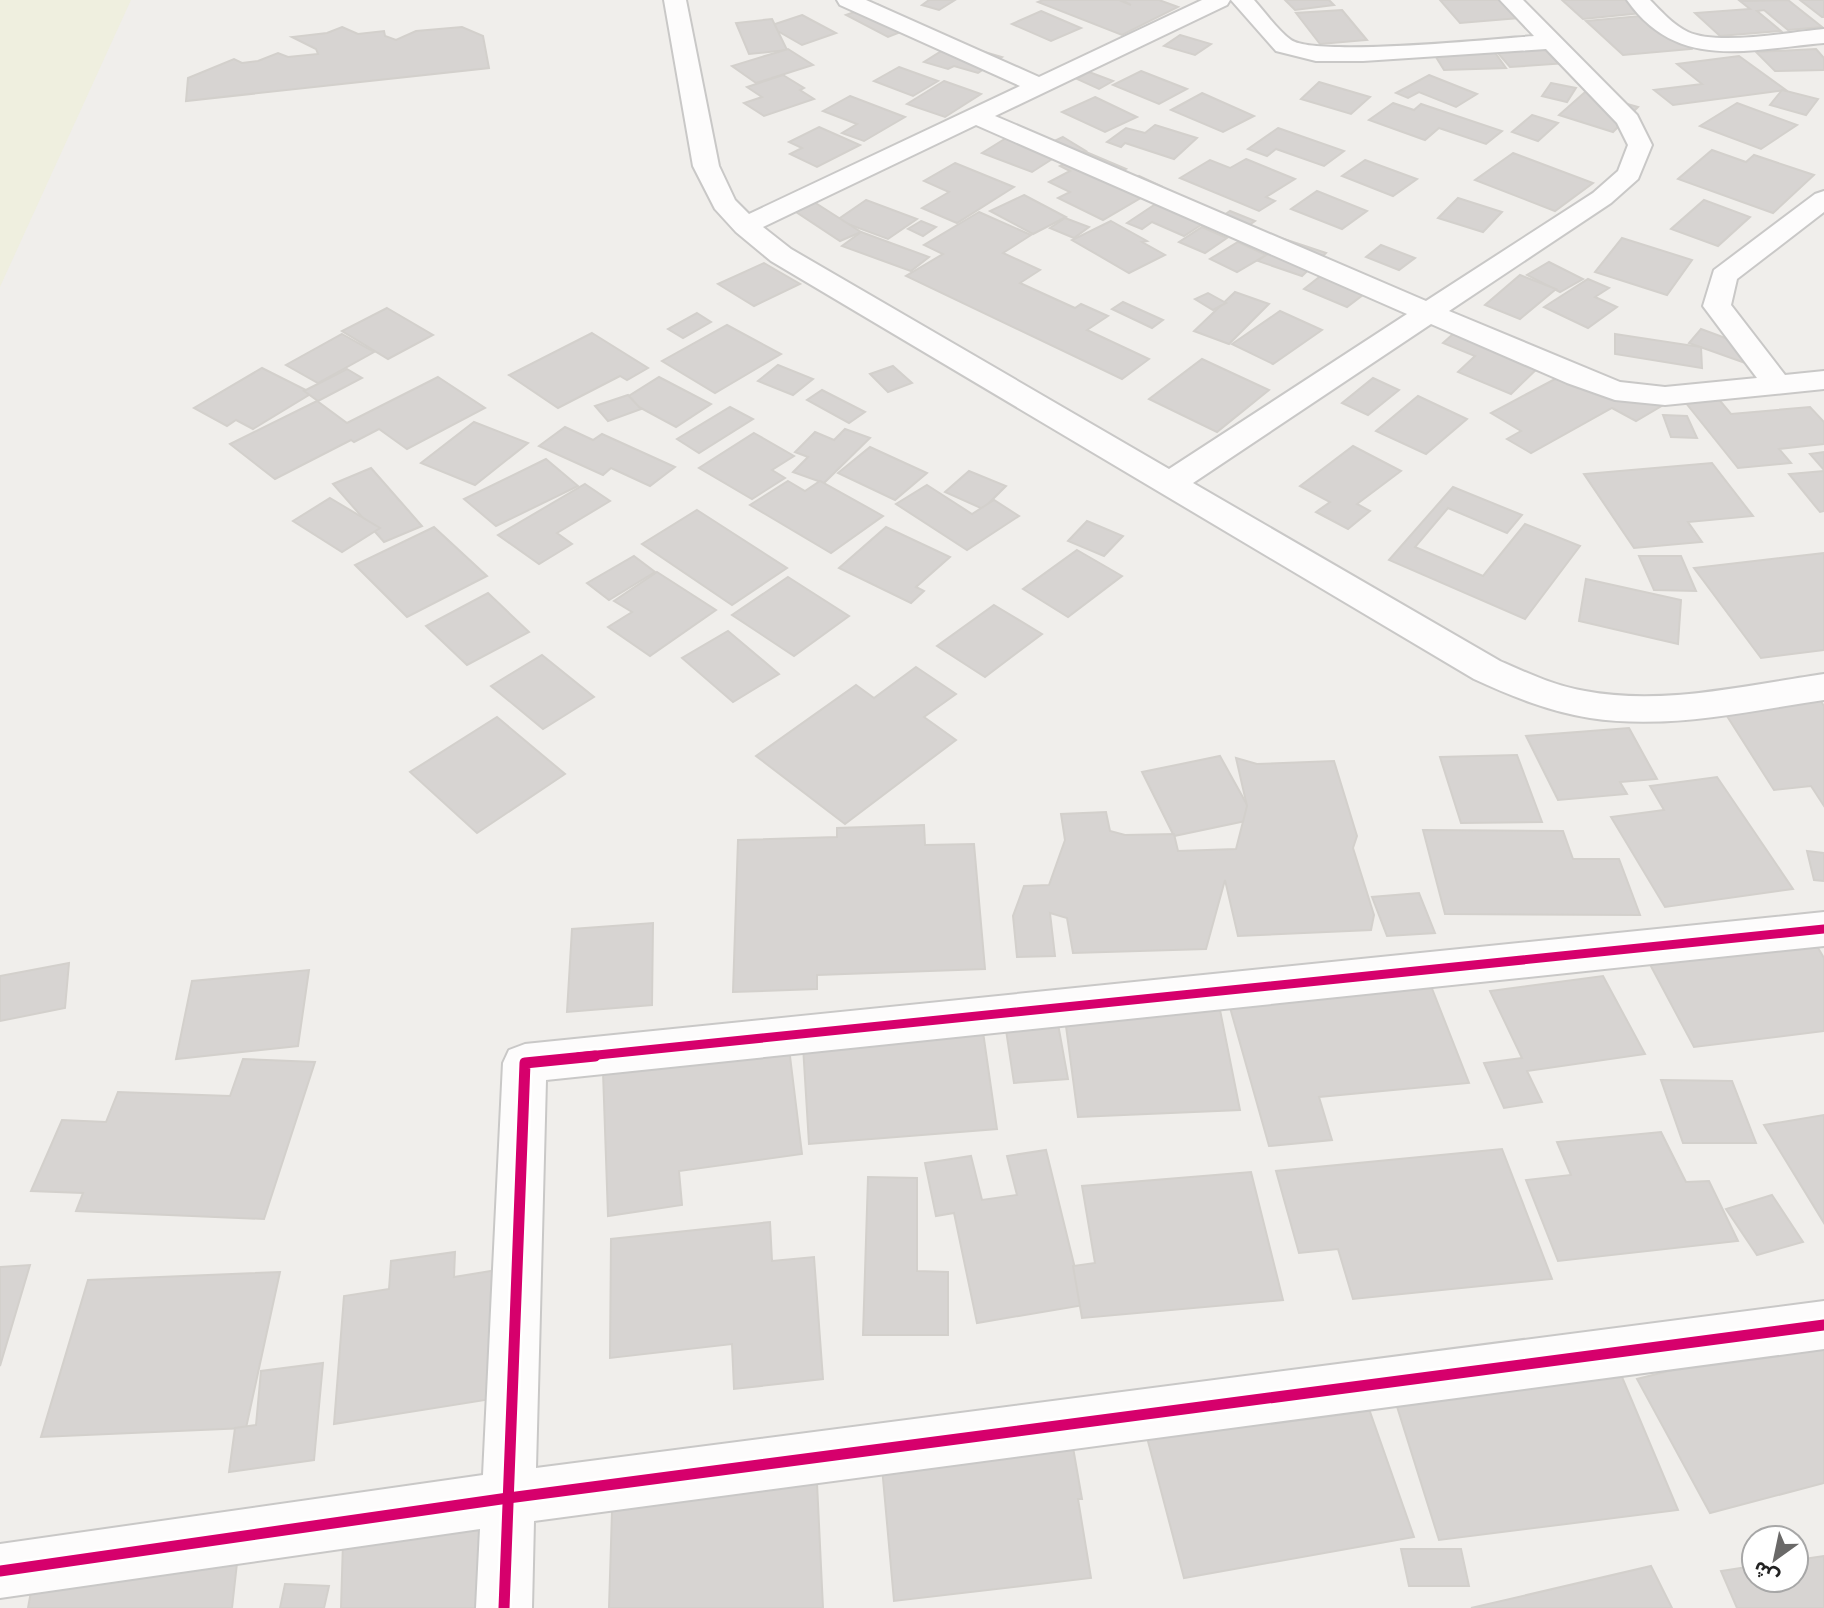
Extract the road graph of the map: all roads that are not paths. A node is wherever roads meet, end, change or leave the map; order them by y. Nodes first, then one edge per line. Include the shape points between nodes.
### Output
1 (675, 0) edge
2 (848, 0) edge
3 (1219, 0) edge
4 (1242, 0) edge
5 (1511, 0) edge
6 (1638, 0) edge
7 (1824, 36) edge
8 (1553, 42) junction
9 (1039, 86) junction
10 (975, 116) junction
11 (1824, 199) edge
12 (745, 226) junction
13 (1429, 312) junction
14 (1824, 380) edge
15 (1777, 384) junction
16 (1169, 484) junction
17 (1824, 687) edge
18 (1824, 929) edge
19 (1824, 1325) edge
20 (508, 1498) junction
21 (0, 1571) edge
22 (505, 1608) edge

1 - 12 street via 706,166 724,202
2 - 9 street
3 - 9 street
4 - 8 street via 1284,46 1315,54
5 - 8 street
6 - 7 street via 1680,38 1696,42
8 - 13 street via 1628,120 1640,145 1629,174 1602,198
9 - 10 street
10 - 12 street
10 - 13 street
11 - 15 street via 1724,276 1717,306
12 - 16 street via 781,255
13 - 15 street via 1615,391 1664,396
13 - 16 street
14 - 15 street
16 - 17 street via 1487,670 1530,690 1590,705 1661,708
18 - 20 street via 525,1063
19 - 20 street
20 - 21 street
20 - 22 street

